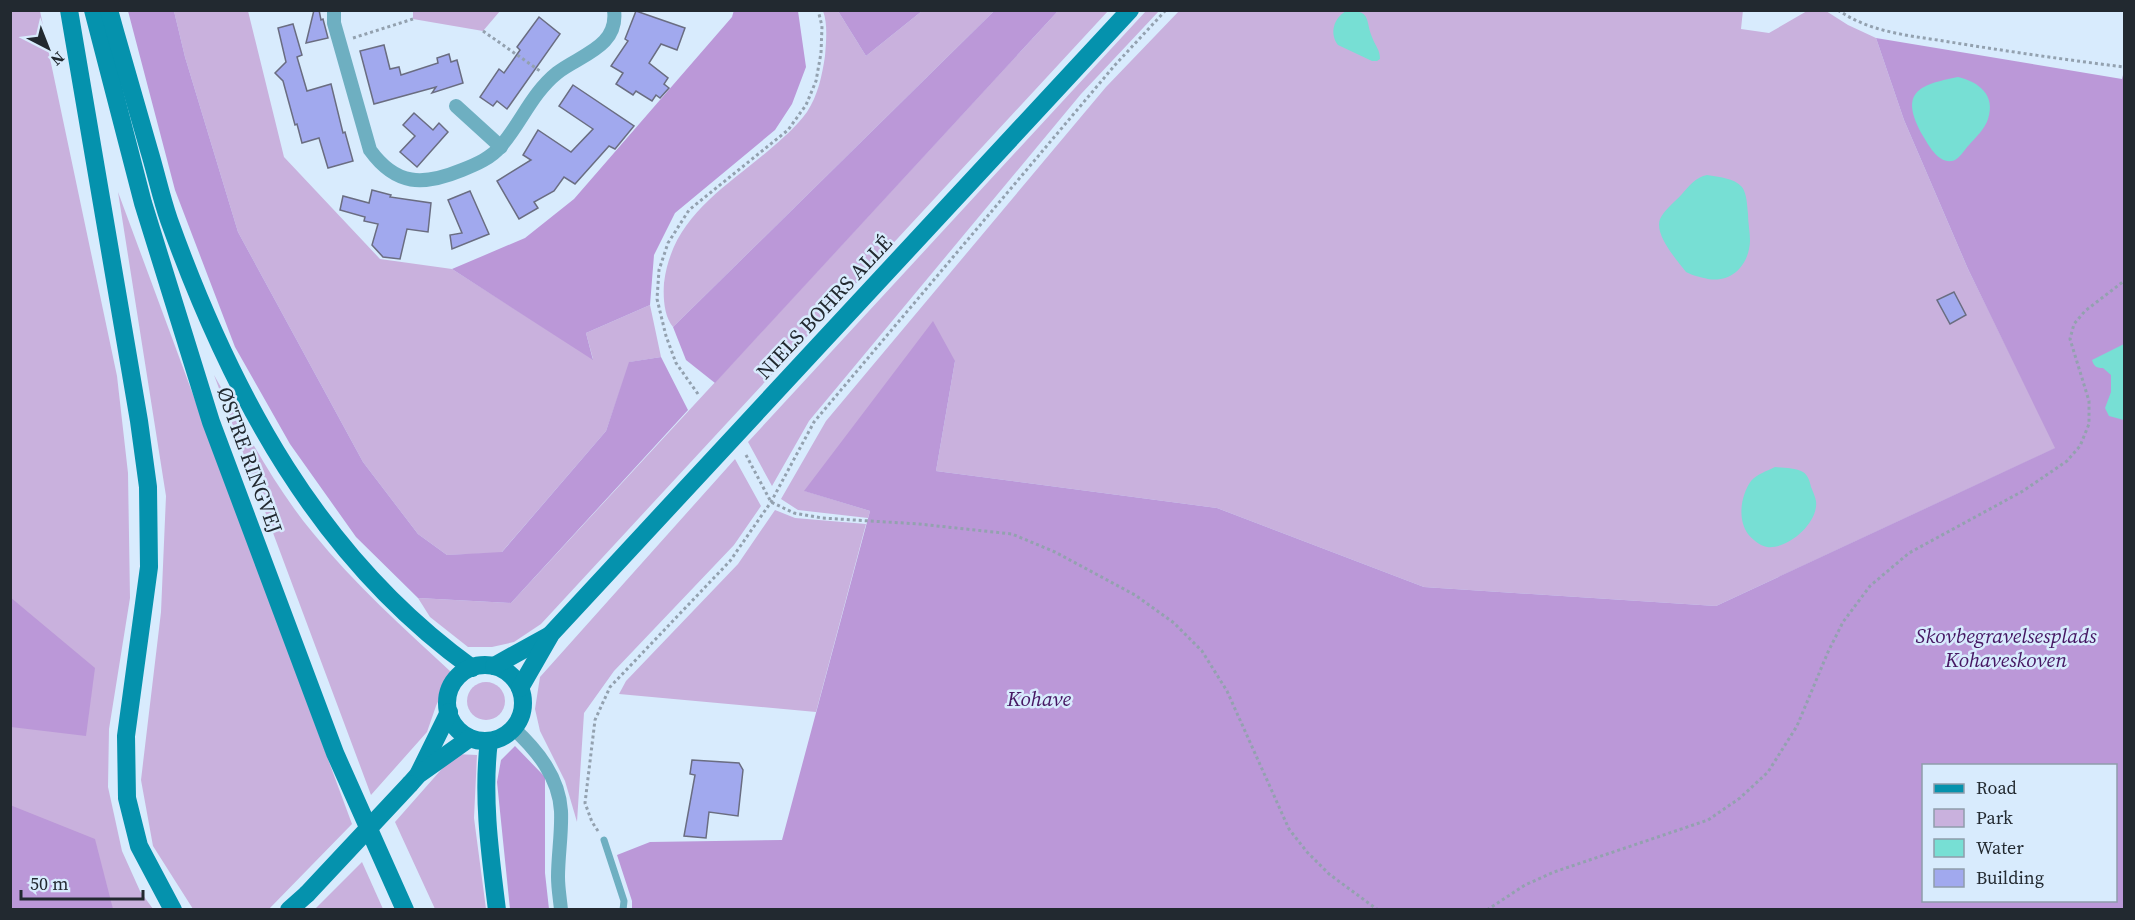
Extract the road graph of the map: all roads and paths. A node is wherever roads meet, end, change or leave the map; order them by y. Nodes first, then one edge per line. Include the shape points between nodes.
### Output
1 (69, 10) edge
2 (93, 10) edge
3 (109, 10) edge
4 (334, 10) edge
5 (614, 10) edge
6 (818, 10) edge
7 (1130, 10) edge
8 (1166, 10) edge
9 (1778, 10) edge
10 (1789, 10) edge
11 (1838, 10) edge
12 (413, 19) dead end
13 (483, 31) dead end
14 (340, 42) junction
15 (2124, 67) edge
16 (551, 79) junction
17 (456, 106) dead end
18 (501, 147) junction
19 (2124, 281) edge
20 (698, 394) dead end
21 (746, 455) dead end
22 (771, 502) junction
23 (551, 634) junction
24 (494, 666) junction
25 (472, 668) junction
26 (520, 688) junction
27 (449, 712) junction
28 (513, 728) junction
29 (470, 738) junction
30 (489, 741) junction
31 (414, 779) junction
32 (604, 840) joint
33 (296, 905) edge
34 (173, 909) edge
35 (405, 909) edge
36 (497, 909) edge
37 (561, 909) edge
38 (623, 909) edge
39 (1378, 909) edge
40 (1487, 909) edge

1 - 34 street via 148,487 149,567 126,736 127,798 139,846
2 - 35 street, ØSTRE RINGVEJ via 143,202 211,422 335,753
3 - 25 street via 169,218 215,336 263,433 313,509 371,580 437,643
4 - 14 street
5 - 16 street via 616,22 611,34
6 - 20 path via 822,26 820,53 816,81 806,105 788,130 689,210 668,243 659,270 657,299 666,336 676,363
7 - 23 street, NIELS BOHRS ALLÉ
8 - 22 path via 1107,74 814,422
9 - 10 path
11 - 15 path via 1852,20 1881,30
12 - 14 path
13 - 16 path
14 - 18 street via 370,150 393,174 409,180 442,178 483,162
16 - 18 street via 536,94
17 - 18 street
19 - 40 path via 2085,311 2074,324 2070,339 2089,401 2089,424 2080,446 2067,461 2023,491 1909,553 1870,586 1843,622 1797,726 1768,772 1708,820 1554,872
21 - 22 path
22 - 32 path via 730,561 610,687 595,720 585,803
22 - 39 path via 794,513 822,518 1012,534 1135,595 1174,623 1202,651 1227,691 1289,828 1307,852 1329,874
23 - 24 street, NIELS BOHRS ALLÉ
23 - 26 street, NIELS BOHRS ALLÉ
24 - 25 street
24 - 26 street via 509,674
25 - 27 street via 452,686
26 - 28 street via 522,709
27 - 29 street via 454,725
27 - 31 street
28 - 30 street
28 - 37 street via 531,744 556,786 561,810
29 - 30 street
29 - 31 street
30 - 36 street via 485,771
31 - 33 street, bridge
32 - 38 lane via 624,901

